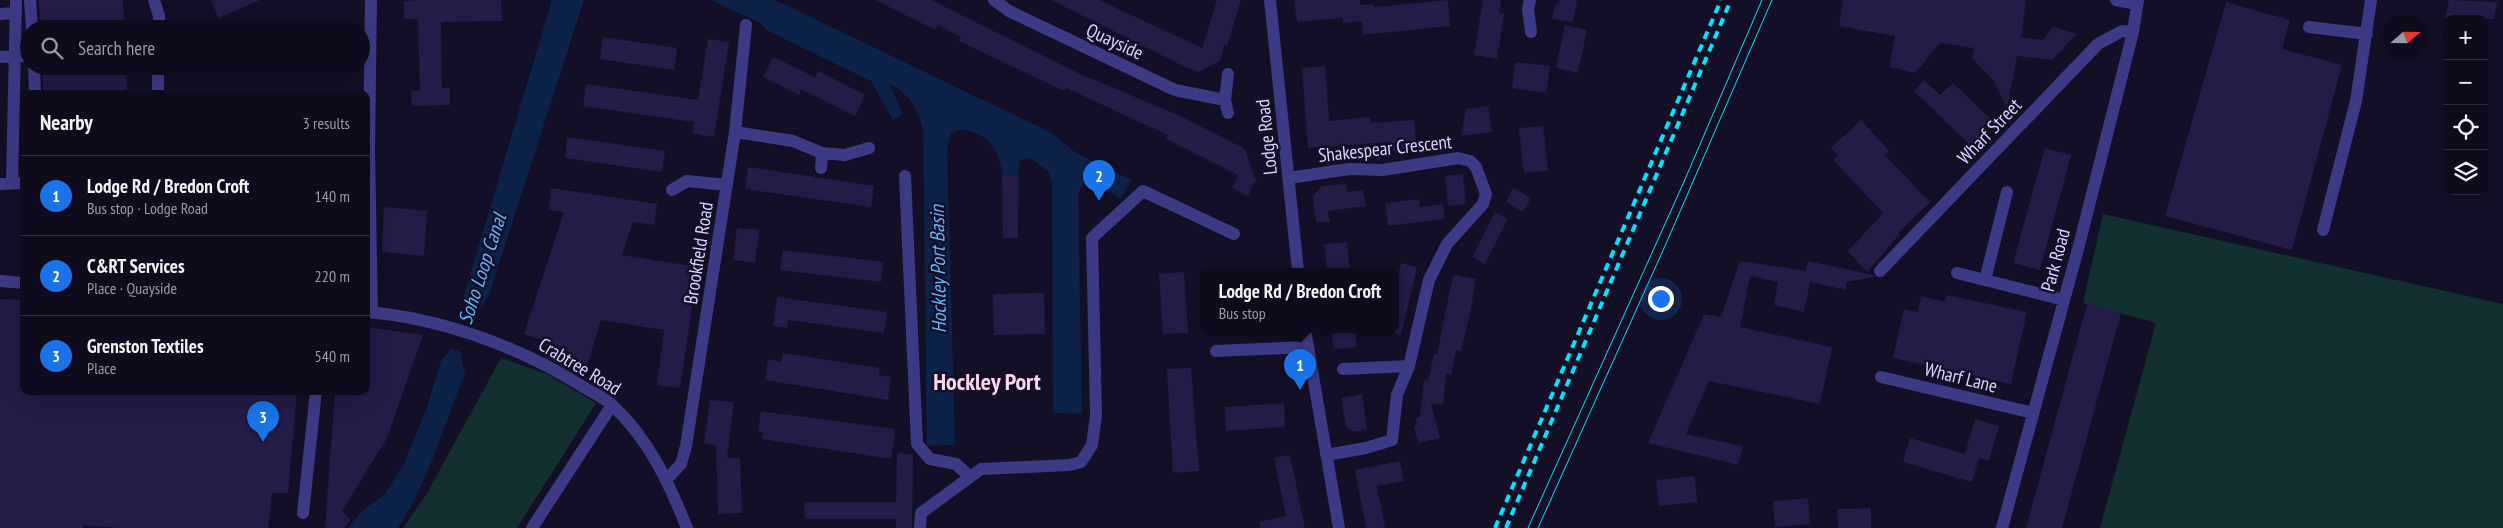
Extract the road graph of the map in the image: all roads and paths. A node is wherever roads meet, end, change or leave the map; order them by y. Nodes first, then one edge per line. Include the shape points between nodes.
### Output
1 (30, 0) edge
2 (154, 0) edge
3 (371, 0) edge
4 (994, 0) edge
5 (1270, 0) edge
6 (1530, 0) edge
7 (2116, 0) edge
8 (2371, 0) edge
9 (2138, 2) edge
10 (16, 6) edge
11 (0, 14) edge
12 (31, 20) edge
13 (159, 20) edge
14 (746, 26) dead end
15 (2309, 27) dead end
16 (1531, 32) dead end
17 (2133, 32) junction
18 (2367, 34) junction
19 (370, 50) edge
20 (0, 57) edge
21 (15, 57) junction
22 (20, 57) edge
23 (1228, 74) dead end
24 (34, 75) edge
25 (158, 75) edge
26 (369, 75) edge
27 (35, 90) edge
28 (158, 90) edge
29 (369, 90) edge
30 (735, 132) junction
31 (869, 148) dead end
32 (822, 153) junction
33 (821, 168) dead end
34 (905, 176) dead end
35 (1288, 178) junction
36 (12, 183) edge
37 (727, 185) junction
38 (672, 190) dead end
39 (2007, 192) dead end
40 (2323, 230) dead end
41 (1234, 234) dead end
42 (1298, 268) edge
43 (1880, 271) dead end
44 (1957, 273) dead end
45 (1986, 280) junction
46 (0, 281) edge
47 (20, 283) edge
48 (2064, 300) junction
49 (370, 312) edge
50 (1305, 333) edge
51 (1307, 347) junction
52 (1216, 351) dead end
53 (1409, 366) junction
54 (1343, 370) dead end
55 (1881, 377) dead end
56 (316, 395) edge
57 (612, 405) junction
58 (2033, 413) junction
59 (1326, 455) junction
60 (970, 477) junction
61 (667, 479) junction
62 (303, 512) dead end
63 (532, 528) edge
64 (687, 528) edge
65 (920, 528) edge
66 (1339, 528) edge
67 (2002, 528) edge

1 - 12 street
2 - 13 street
3 - 19 street
4 - 23 street, Quayside via 1009,11 1175,90 1226,107
5 - 35 street, Lodge Road
6 - 16 street
7 - 9 street
8 - 18 street
9 - 17 street, Park Road
10 - 11 street
10 - 21 street
14 - 30 street, Brookfield Road
15 - 18 street
17 - 43 street, Wharf Street via 2122,32 2098,44
17 - 48 street, Park Road
18 - 40 street via 2356,100
20 - 21 street
21 - 22 street
21 - 36 street
24 - 27 street
25 - 28 street
26 - 29 street
30 - 32 street via 793,141
30 - 37 street, Brookfield Road
31 - 32 street via 845,155
32 - 33 street
34 - 60 street via 917,444 930,459 956,464
35 - 42 street, Lodge Road
35 - 53 street, Shakespear Crescent via 1349,169 1392,169 1449,159 1470,161 1476,167 1486,194 1483,204 1446,244 1429,280
37 - 38 street via 687,181
37 - 61 street, Brookfield Road via 686,446 682,464
39 - 45 street
41 - 60 street via 1142,191 1092,238 1096,415 1092,445 1081,462 1070,465 981,469
44 - 45 street
45 - 48 street
46 - 47 street
48 - 58 street, Park Road
49 - 57 street, Crabtree Road via 437,324 516,350 545,363
50 - 51 street
51 - 52 street
51 - 59 street
53 - 54 street
53 - 59 street, Shakespear Crescent via 1397,395 1392,440
55 - 58 street, Wharf Lane
56 - 62 street
57 - 61 street, Crabtree Road via 643,440
57 - 63 street
58 - 67 street, Park Road
59 - 66 street
60 - 65 street via 920,514
61 - 64 street, Crabtree Road

